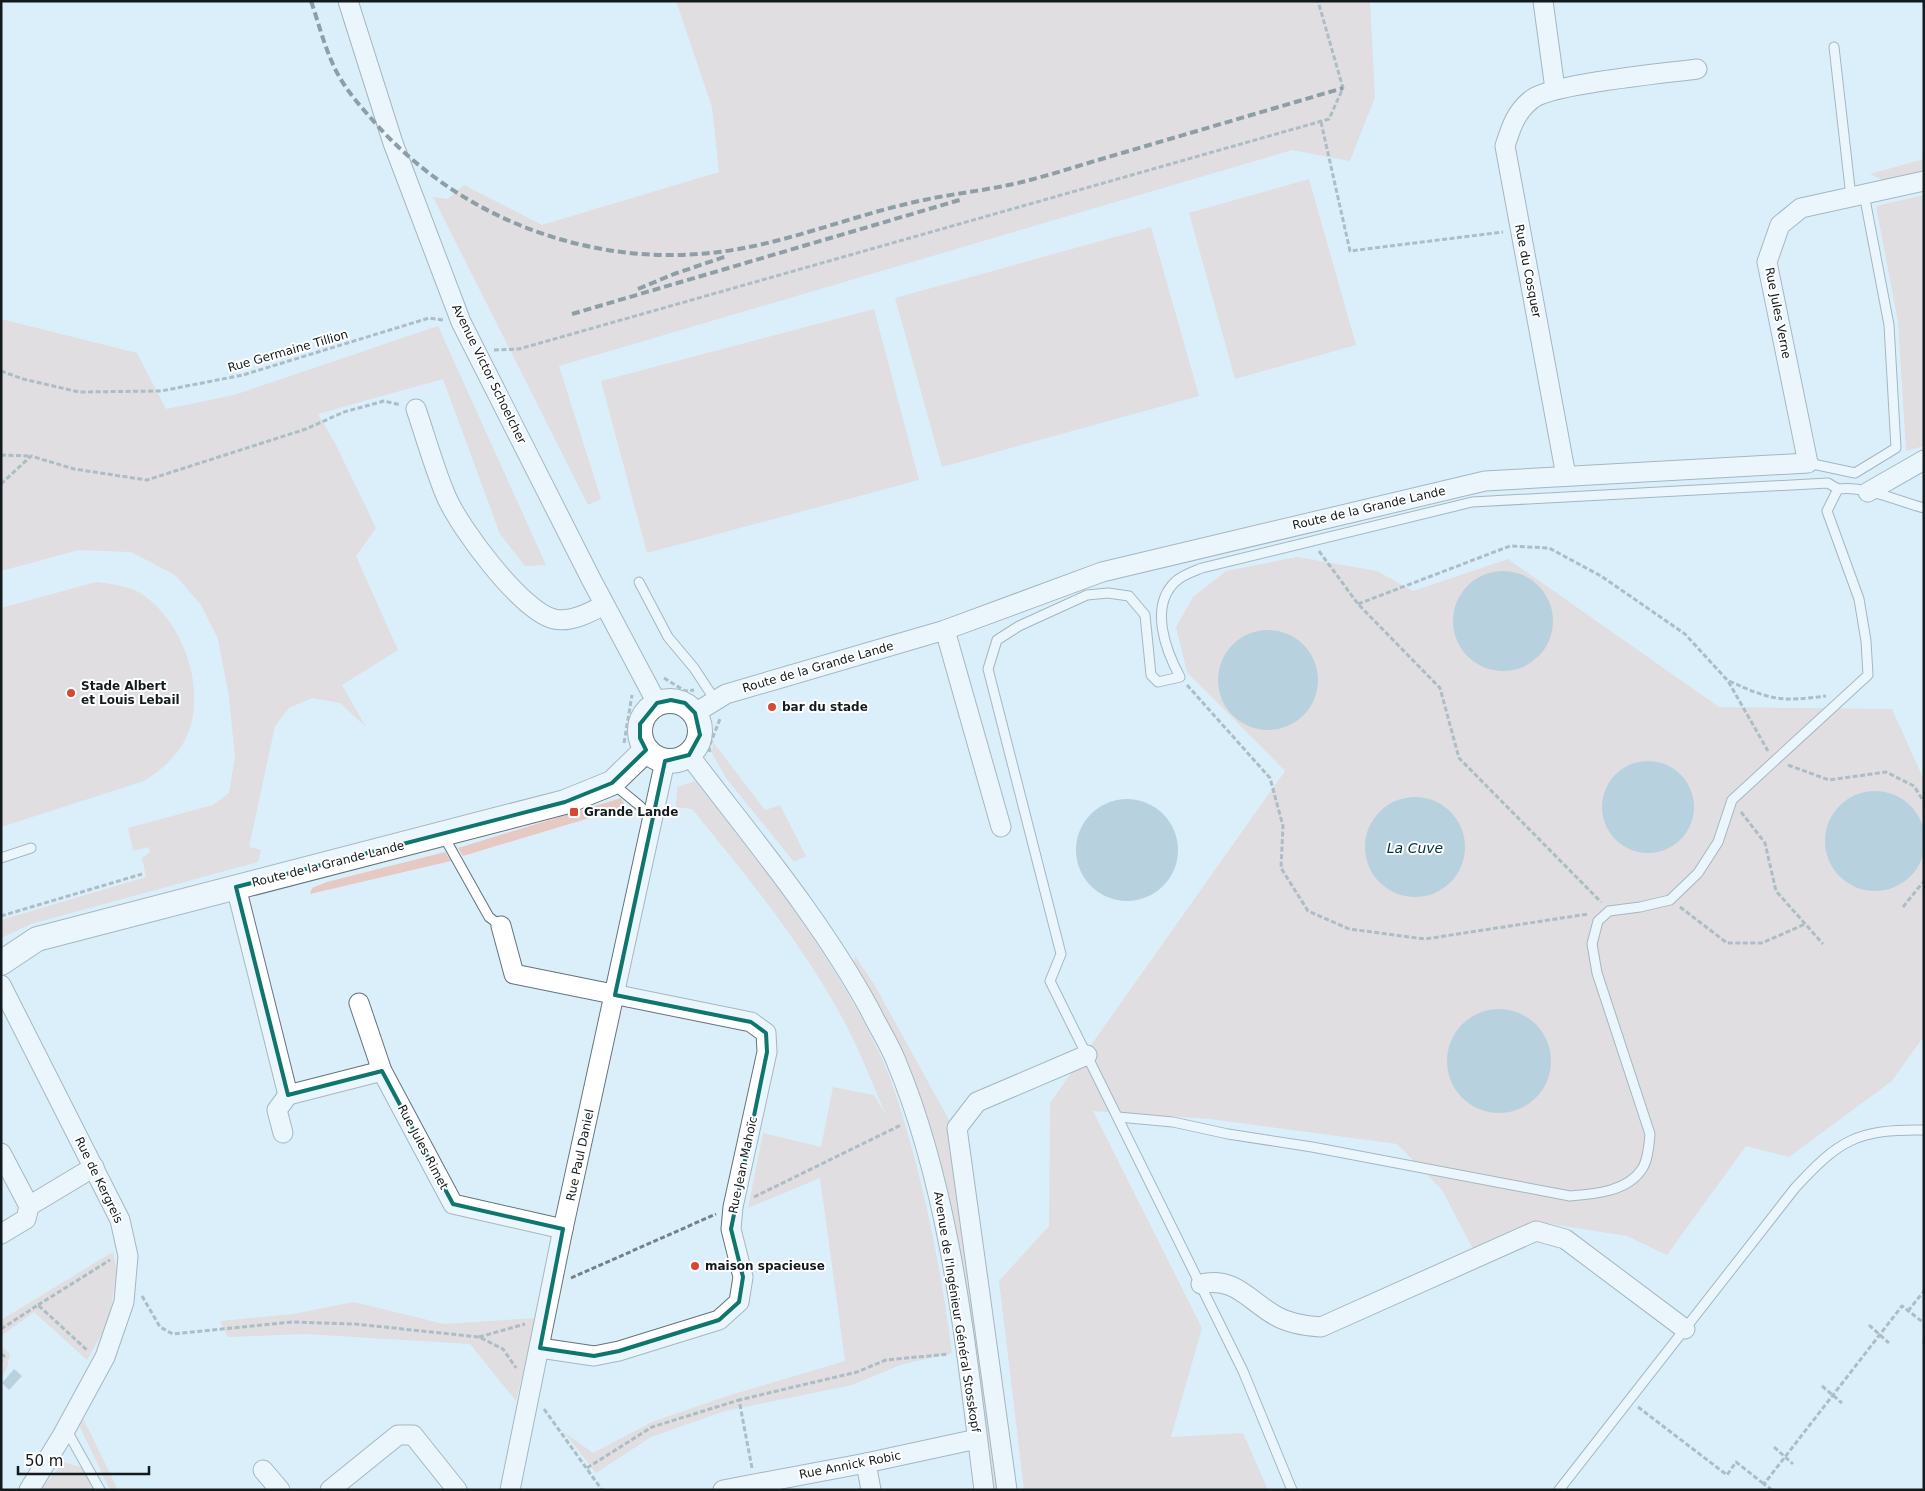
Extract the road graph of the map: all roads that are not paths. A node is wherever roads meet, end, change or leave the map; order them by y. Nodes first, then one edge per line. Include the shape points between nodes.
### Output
1 (348, 1) edge
2 (1543, 1) edge
3 (1834, 47) dead end
4 (1697, 69) dead end
5 (1555, 89) junction
6 (1924, 181) edge
7 (1858, 196) junction
8 (416, 409) road end
9 (1924, 460) edge
10 (1808, 463) junction
11 (1566, 476) junction
12 (1838, 489) junction
13 (1868, 492) junction
14 (1924, 508) edge
15 (639, 582) dead end
16 (604, 605) junction
17 (945, 630) junction
18 (653, 696) junction
19 (707, 701) junction
20 (649, 757) junction
21 (694, 762) junction
22 (612, 783) junction
23 (652, 820) junction
24 (1001, 827) dead end
25 (443, 835) junction
26 (31, 848) dead end
27 (1, 858) edge
28 (236, 887) junction
29 (501, 926) joint
30 (1, 963) edge
31 (1, 985) edge
32 (615, 995) junction
33 (360, 1003) dead end
34 (1087, 1055) junction
35 (382, 1070) junction
36 (288, 1095) junction
37 (1118, 1117) junction
38 (1924, 1130) edge
39 (284, 1133) dead end
40 (1, 1153) edge
41 (94, 1167) junction
42 (29, 1206) junction
43 (563, 1229) junction
44 (1, 1234) edge
45 (1201, 1284) junction
46 (1685, 1329) junction
47 (540, 1348) junction
48 (66, 1429) junction
49 (977, 1439) junction
50 (866, 1463) junction
51 (263, 1470) dead end
52 (30, 1490) edge
53 (100, 1490) edge
54 (280, 1490) edge
55 (330, 1490) edge
56 (457, 1490) edge
57 (510, 1490) edge
58 (723, 1490) edge
59 (871, 1490) edge
60 (984, 1490) edge
61 (1007, 1490) edge
62 (1292, 1490) edge
63 (1559, 1490) edge

1 - 16 street, Avenue Victor Schoelcher via 393,143 461,322
2 - 5 street
3 - 7 lane
4 - 5 street, Rue du Cosquer
5 - 11 street, Rue du Cosquer via 1532,98 1514,118 1505,146
6 - 7 street, Rue Jules Verne
7 - 10 street, Rue Jules Verne via 1801,208 1780,225 1768,262
7 - 10 lane via 1889,326 1896,448 1855,473
8 - 16 street via 446,497 477,546 517,594 556,620 576,617
9 - 13 street
10 - 11 street, Route de la Grande Lande
11 - 17 street, Route de la Grande Lande via 1485,481 1102,572
12 - 13 lane
12 - 34 lane via 1828,483 1472,502 1202,568 1174,583 1166,595 1163,625 1168,653 1180,677 1158,682 1151,675 1145,615 1129,596 1108,592 1088,596 1018,626 997,640 988,669 1061,954 1050,981
12 - 37 lane via 1827,511 1859,599 1868,675 1732,800 1718,842 1698,873 1670,900 1640,908 1609,910 1598,921 1592,944 1597,973 1650,1134 1642,1169 1627,1182 1603,1193 1570,1196 1173,1122
13 - 14 lane
15 - 19 lane via 668,637 694,668
16 - 18 street, Avenue Victor Schoelcher
17 - 19 street, Route de la Grande Lande
17 - 24 street
18 - 19 street via 685,703
18 - 20 street via 640,724 640,738
19 - 21 street
20 - 21 street
20 - 22 street, Route de la Grande Lande
20 - 23 street, Rue Paul Daniel
21 - 49 street, Avenue de l'Ingénieur Général Stosskopf via 800,899 848,971 896,1059 917,1117 941,1204
22 - 23 lane
22 - 25 street, Route de la Grande Lande via 565,802
23 - 32 street, Rue Paul Daniel
25 - 28 street, Route de la Grande Lande
25 - 29 lane via 489,917
26 - 27 lane
28 - 30 street, Route de la Grande Lande via 37,939
28 - 36 street
29 - 32 street via 514,974
31 - 41 street, Rue de Kergreis
32 - 43 street, Rue Paul Daniel
32 - 47 street, Rue Jean Mahoïc via 751,1022 766,1033 767,1052 730,1229 743,1276 739,1302 719,1320 619,1351 594,1356
33 - 35 street, Rue Jules Rimet
34 - 37 lane
34 - 61 street via 977,1102 957,1128
35 - 36 street
35 - 43 street, Rue Jules Rimet via 453,1204
36 - 39 street via 277,1110
37 - 45 lane
38 - 46 lane via 1876,1133 1854,1138 1833,1149 1795,1188
40 - 42 street
41 - 42 street
41 - 48 street, Rue de Kergreis via 120,1220 128,1256 124,1302 101,1363
42 - 44 street via 26,1219
43 - 47 street, Rue Paul Daniel
45 - 46 street via 1215,1281 1234,1286 1276,1316 1298,1325 1321,1327 1536,1231 1564,1239
45 - 62 lane via 1243,1371
46 - 63 lane
47 - 57 street, Rue Paul Daniel
48 - 52 street, Rue de Kergreis
48 - 53 lane
49 - 50 street, Rue Annick Robic
49 - 60 street, Avenue de l'Ingénieur Général Stosskopf
50 - 58 street, Rue Annick Robic
50 - 59 street
51 - 54 street
55 - 56 street via 398,1435 413,1435

